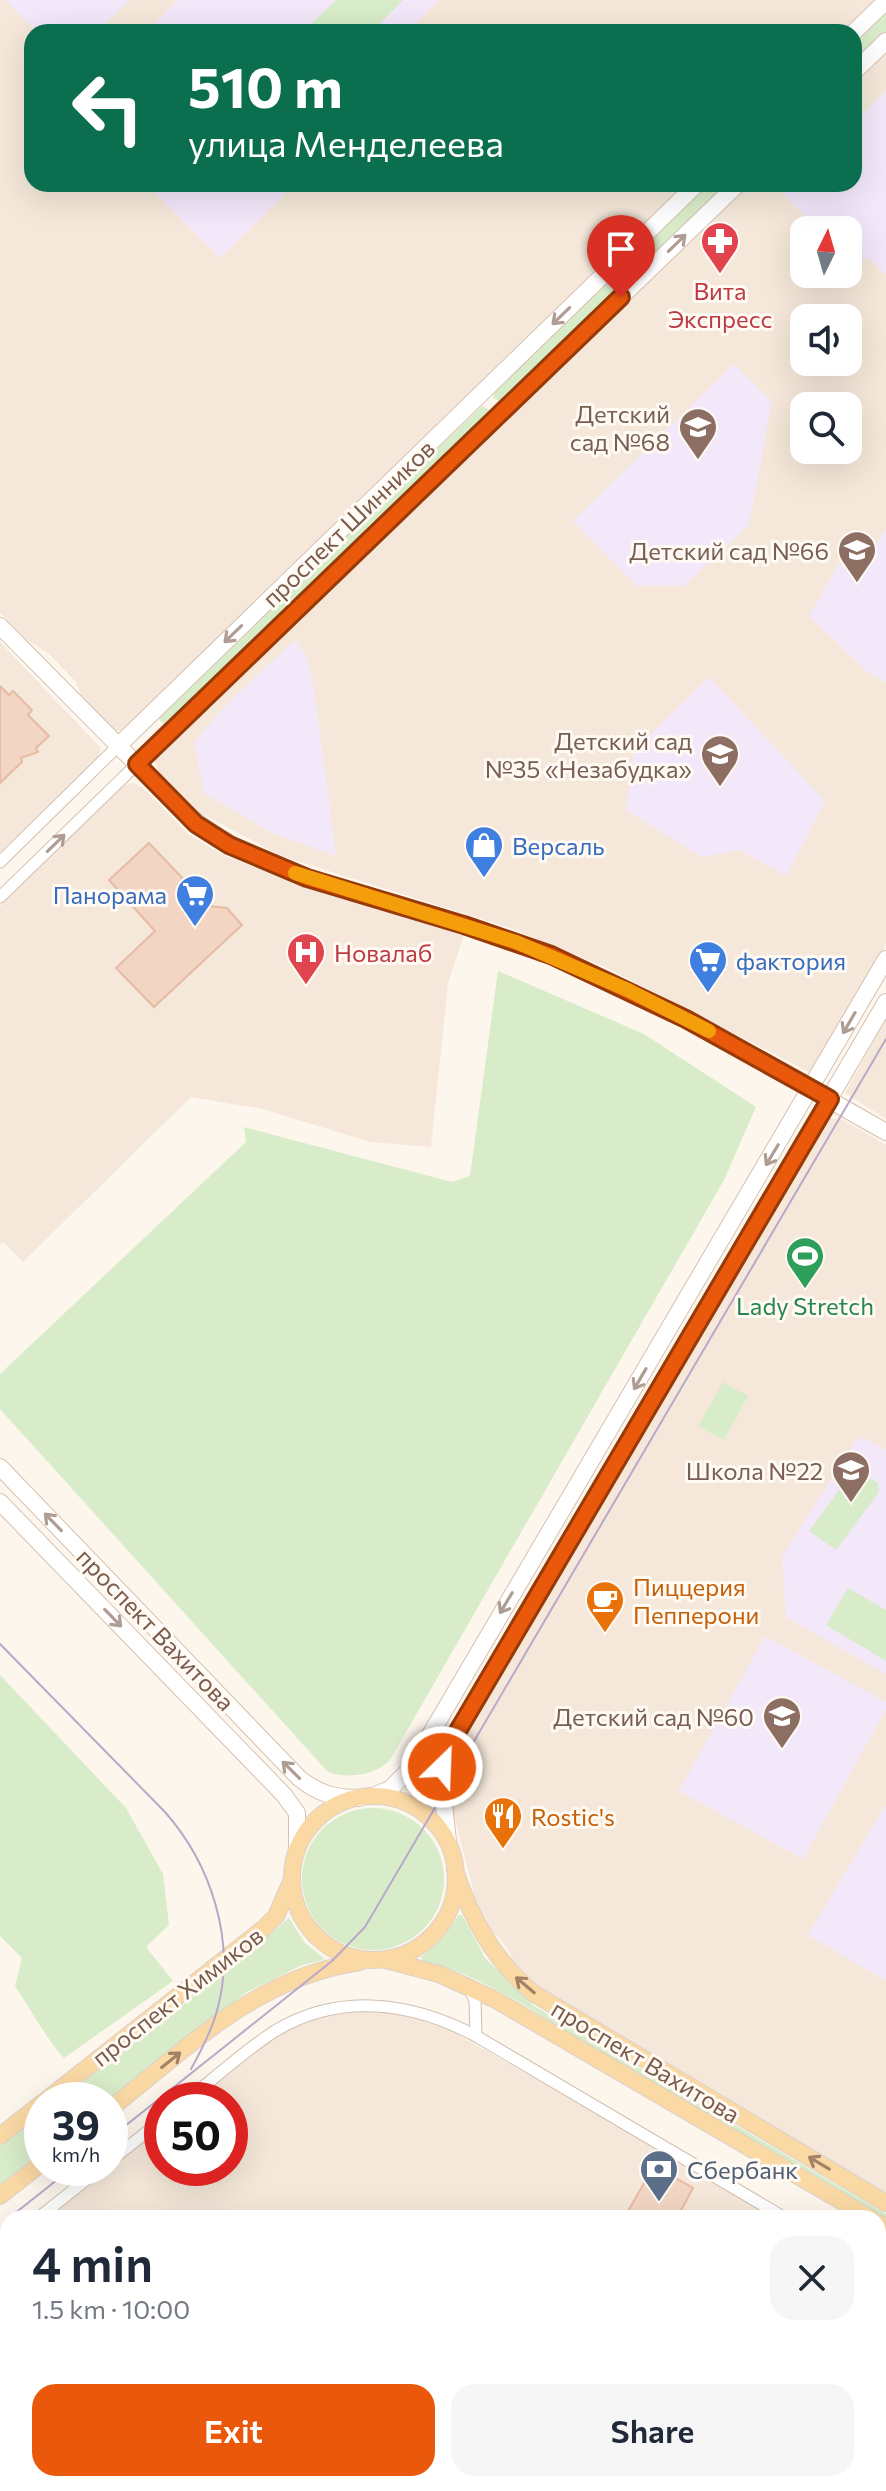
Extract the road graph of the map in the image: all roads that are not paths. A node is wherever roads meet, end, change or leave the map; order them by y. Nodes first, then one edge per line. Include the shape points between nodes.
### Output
1 (886, 1) edge
2 (862, 24) edge
3 (886, 41) edge
4 (862, 64) edge
5 (689, 192) edge
6 (730, 192) edge
7 (480, 394) junction
8 (499, 414) junction
9 (0, 626) edge
10 (143, 722) junction
11 (161, 741) junction
12 (119, 745) junction
13 (137, 764) junction
14 (0, 862) edge
15 (0, 897) edge
16 (886, 959) edge
17 (863, 998) junction
18 (883, 1007) edge
19 (812, 1089) junction
20 (830, 1099) junction
21 (886, 1132) edge
22 (684, 1303) junction
23 (703, 1312) junction
24 (0, 1467) edge
25 (0, 1502) edge
26 (366, 1797) junction
27 (448, 1841) junction
28 (297, 1847) junction
29 (455, 1870) junction
30 (291, 1880) junction
31 (378, 1960) junction
32 (469, 1986) junction
33 (476, 2036) junction
34 (68, 2082) edge
35 (210, 2082) edge
36 (128, 2095) edge
37 (24, 2117) edge
38 (144, 2134) edge
39 (0, 2136) edge
40 (128, 2147) edge
41 (24, 2177) edge
42 (78, 2186) edge
43 (0, 2196) edge
44 (886, 2203) edge
45 (48, 2210) edge
46 (771, 2210) edge
47 (856, 2210) edge

1 - 2 main road
3 - 4 main road
5 -> 7 main road, проспект Шинников
8 -> 6 main road, проспект Шинников
7 - 8 main road
7 -> 10 main road, проспект Шинников
8 - 11 main road, проспект Шинников
9 - 12 main road
10 - 11 main road via 145,732
10 - 12 main road, проспект Шинников
11 - 13 main road, проспект Шинников
12 - 13 main road
12 - 14 street, проспект Шинников
15 -> 13 street, проспект Шинников
13 - 19 main road via 196,824 229,845 307,878 551,955 686,1019
16 - 17 main road
17 - 18 main road via 874,989 882,991
17 -> 19 main road
18 - 20 main road
19 - 20 main road
19 -> 22 main road
20 - 21 main road
20 - 23 main road
22 - 23 main road
22 -> 26 main road via 410,1769 390,1789
23 - 27 main road via 449,1746 441,1778
26 -> 24 main road, проспект Вахитова via 330,1797 299,1778
25 -> 28 main road, проспект Вахитова via 293,1805 299,1821
26 - 27 main road, проспект Вахитова via 395,1799 420,1810
26 - 28 main road, проспект Вахитова via 324,1813
27 - 29 main road, проспект Вахитова
28 - 30 main road, проспект Вахитова
29 - 31 main road, проспект Вахитова via 454,1894 441,1927 410,1953
44 -> 29 main road, проспект Вахитова via 533,1993 485,1940
30 - 31 main road, проспект Вахитова via 296,1902 314,1934 341,1954
30 - 34 main road, проспект Химиков via 276,1916 263,1929
31 - 32 main road, проспект Вахитова
36 -> 31 main road, проспект Химиков via 251,2000 300,1976
32 - 33 street
32 - 47 main road, проспект Вахитова
33 - 35 street via 438,2017 401,2007 376,2004 324,2011 275,2032
33 - 46 street
37 - 39 main road, проспект Химиков
38 - 40 street
41 - 43 main road
42 - 45 street

